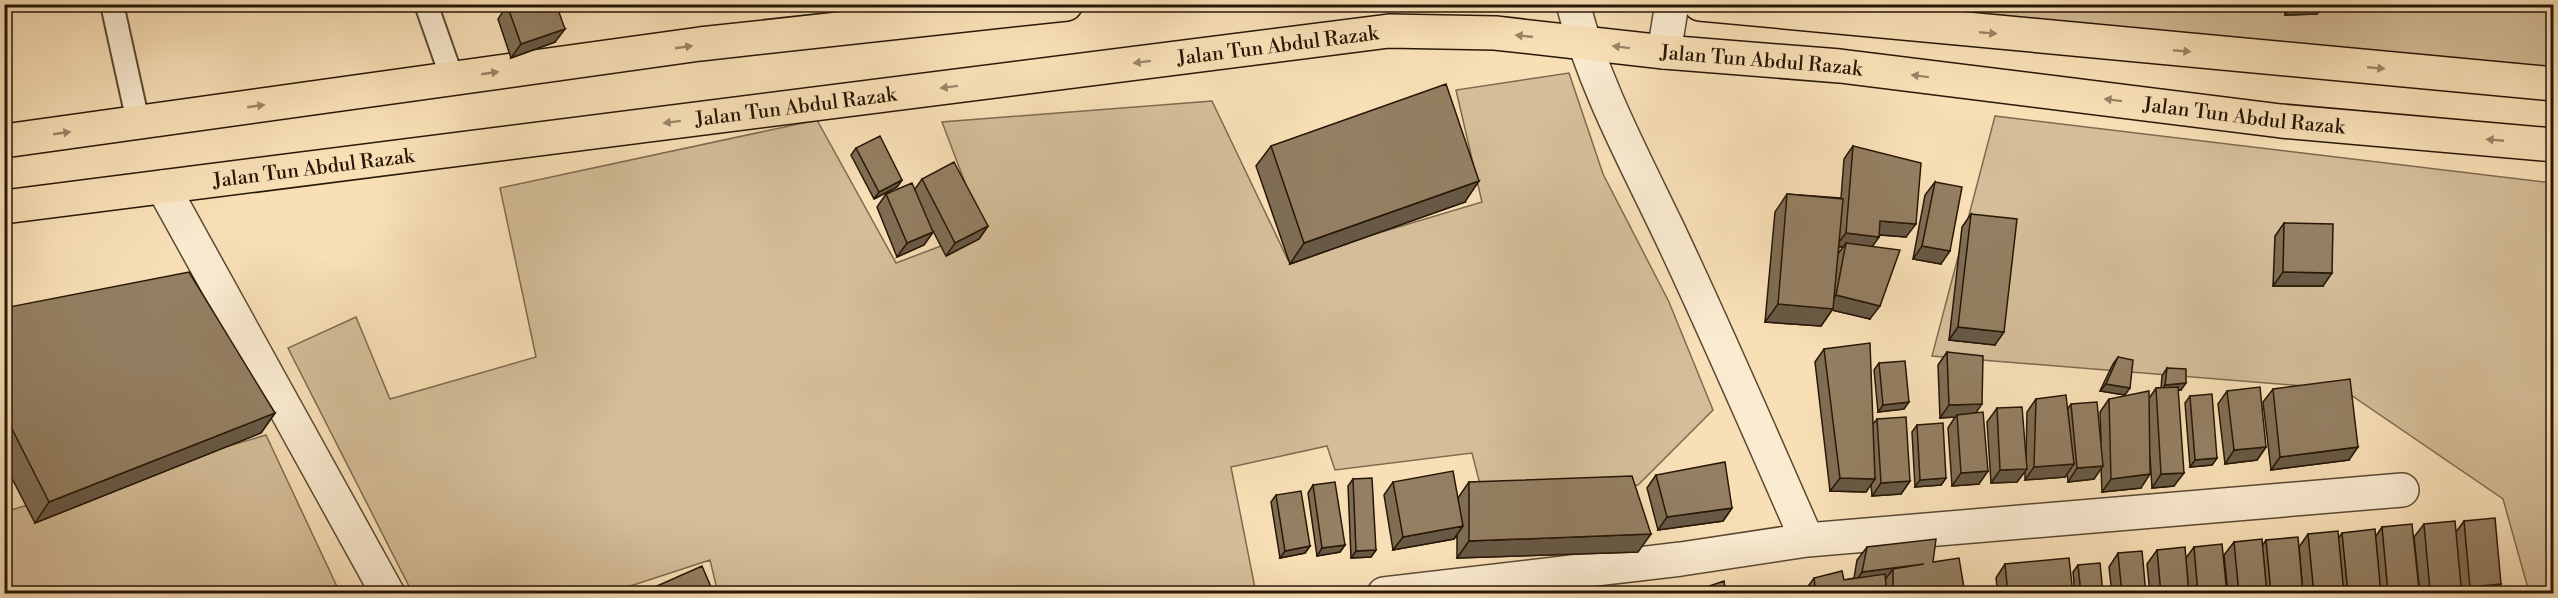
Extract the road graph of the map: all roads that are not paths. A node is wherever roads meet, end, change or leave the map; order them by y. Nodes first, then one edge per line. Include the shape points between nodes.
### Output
1 (112, 4) edge
2 (426, 4) edge
3 (1066, 4) edge
4 (1573, 4) edge
5 (1672, 4) edge
6 (1700, 4) edge
7 (1582, 42) junction
8 (1664, 52) junction
9 (452, 78) junction
10 (2553, 84) edge
11 (138, 122) junction
12 (4, 141) edge
13 (2553, 145) edge
14 (163, 187) junction
15 (4, 207) edge
16 (2402, 490) dead end
17 (1807, 540) junction
18 (387, 594) edge
19 (1384, 594) edge

1 - 11 lane
2 - 9 lane
9 -> 3 main road via 700,44
4 - 7 street
5 - 8 street
6 -> 10 main road
8 -> 7 main road, Jalan Tun Abdul Razak
7 -> 14 main road, Jalan Tun Abdul Razak via 1495,33 1389,31
7 - 17 street via 1725,351
13 -> 8 main road, Jalan Tun Abdul Razak via 2281,121 1840,66
11 -> 9 main road
12 -> 11 main road
14 - 15 main road, Jalan Tun Abdul Razak
14 - 18 street
16 - 17 street
17 - 19 street

